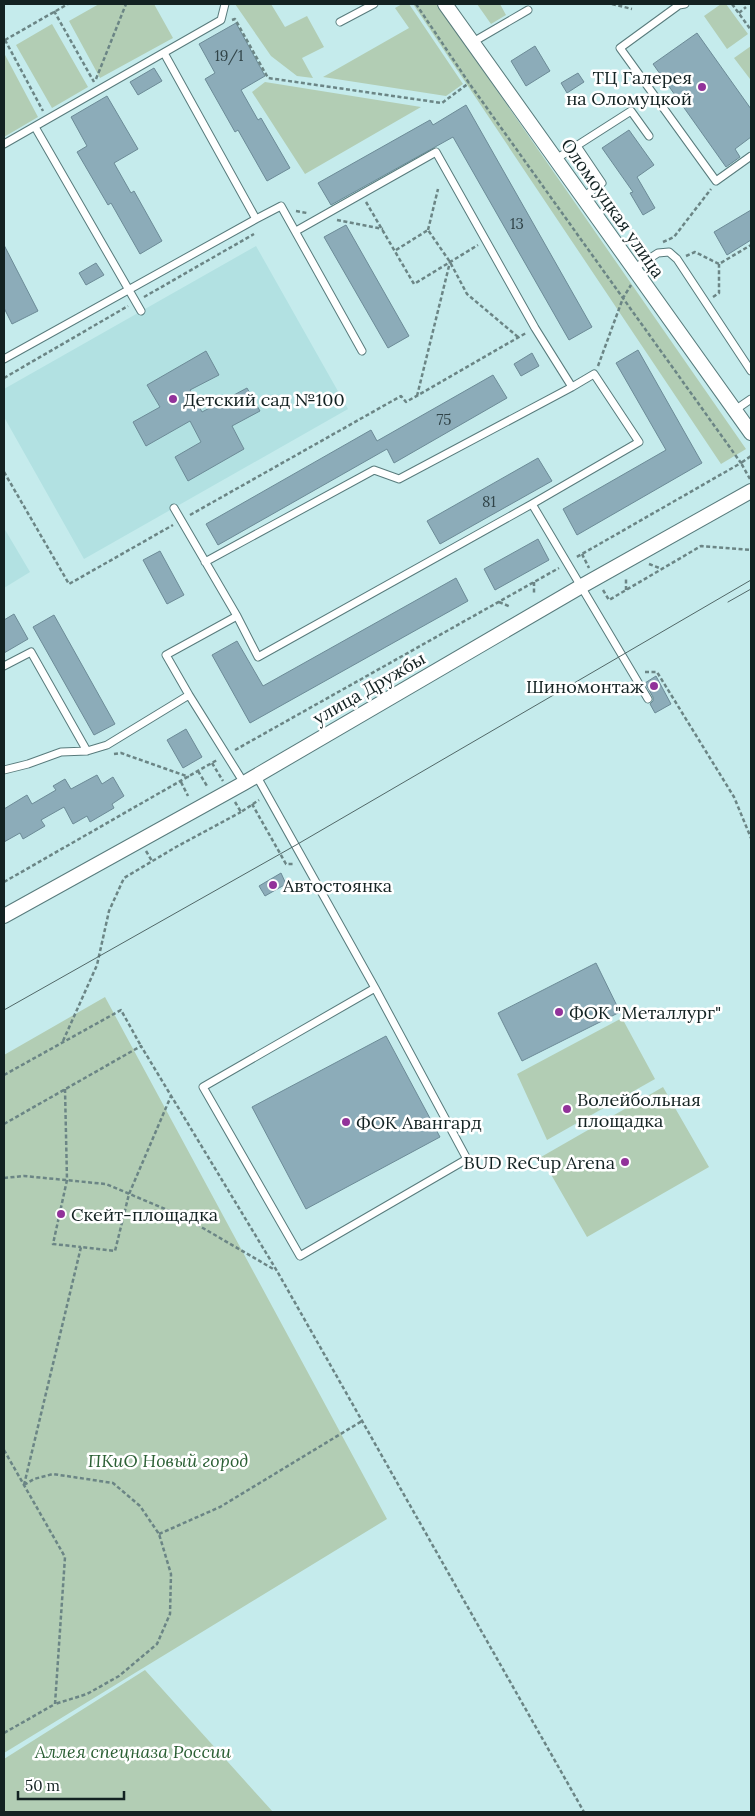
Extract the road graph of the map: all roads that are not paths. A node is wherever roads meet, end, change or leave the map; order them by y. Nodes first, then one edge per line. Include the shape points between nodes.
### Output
1 (225, 4) edge
2 (374, 4) edge
3 (445, 4) edge
4 (684, 4) edge
5 (528, 10) dead end
6 (340, 22) dead end
7 (472, 42) junction
8 (164, 53) junction
9 (35, 127) junction
10 (649, 136) dead end
11 (4, 144) edge
12 (577, 146) junction
13 (751, 156) edge
14 (556, 159) junction
15 (582, 197) junction
16 (256, 219) junction
17 (296, 231) junction
18 (633, 275) junction
19 (128, 290) junction
20 (141, 311) dead end
21 (362, 351) dead end
22 (4, 359) edge
23 (751, 371) edge
24 (572, 387) junction
25 (751, 399) edge
26 (735, 410) junction
27 (751, 433) edge
28 (751, 491) edge
29 (532, 504) junction
30 (174, 508) dead end
31 (205, 562) junction
32 (580, 587) junction
33 (237, 616) junction
34 (4, 666) edge
35 (189, 695) junction
36 (648, 699) dead end
37 (87, 752) junction
38 (4, 770) edge
39 (250, 779) junction
40 (4, 916) edge
41 (375, 988) junction

1 - 8 lane via 221,20
2 - 6 lane
3 - 7 street, Оломоуцкая улица
4 - 13 lane via 620,48 716,182
5 - 7 lane
7 - 14 street, Оломоуцкая улица
8 - 9 lane
8 - 16 lane
9 - 11 lane
9 - 19 lane
10 - 12 lane via 630,111
12 - 14 lane
12 - 15 lane via 602,183
14 - 15 street, Оломоуцкая улица
15 - 18 street, Оломоуцкая улица
16 - 17 lane via 282,206
16 - 19 lane
17 - 21 lane
17 - 24 lane via 436,152
18 - 23 lane via 658,253 669,252 678,259
18 - 26 street, Оломоуцкая улица
19 - 20 lane
19 - 22 lane
24 - 29 lane via 594,374 640,442
24 - 31 lane via 399,479 374,470
25 - 26 lane
26 - 27 street, Оломоуцкая улица
28 - 32 street, улица Дружбы
29 - 32 lane
29 - 33 lane via 258,657
30 - 31 lane
31 - 33 lane
32 - 36 lane
32 - 39 street, улица Дружбы
33 - 35 lane via 166,655
34 - 37 lane via 31,652
35 - 37 lane via 107,745
35 - 39 lane via 226,755
37 - 38 lane via 61,752
39 - 40 street, улица Дружбы
39 - 41 lane via 266,796 296,845
41 - 41 lane via 467,1159 300,1256 203,1087

